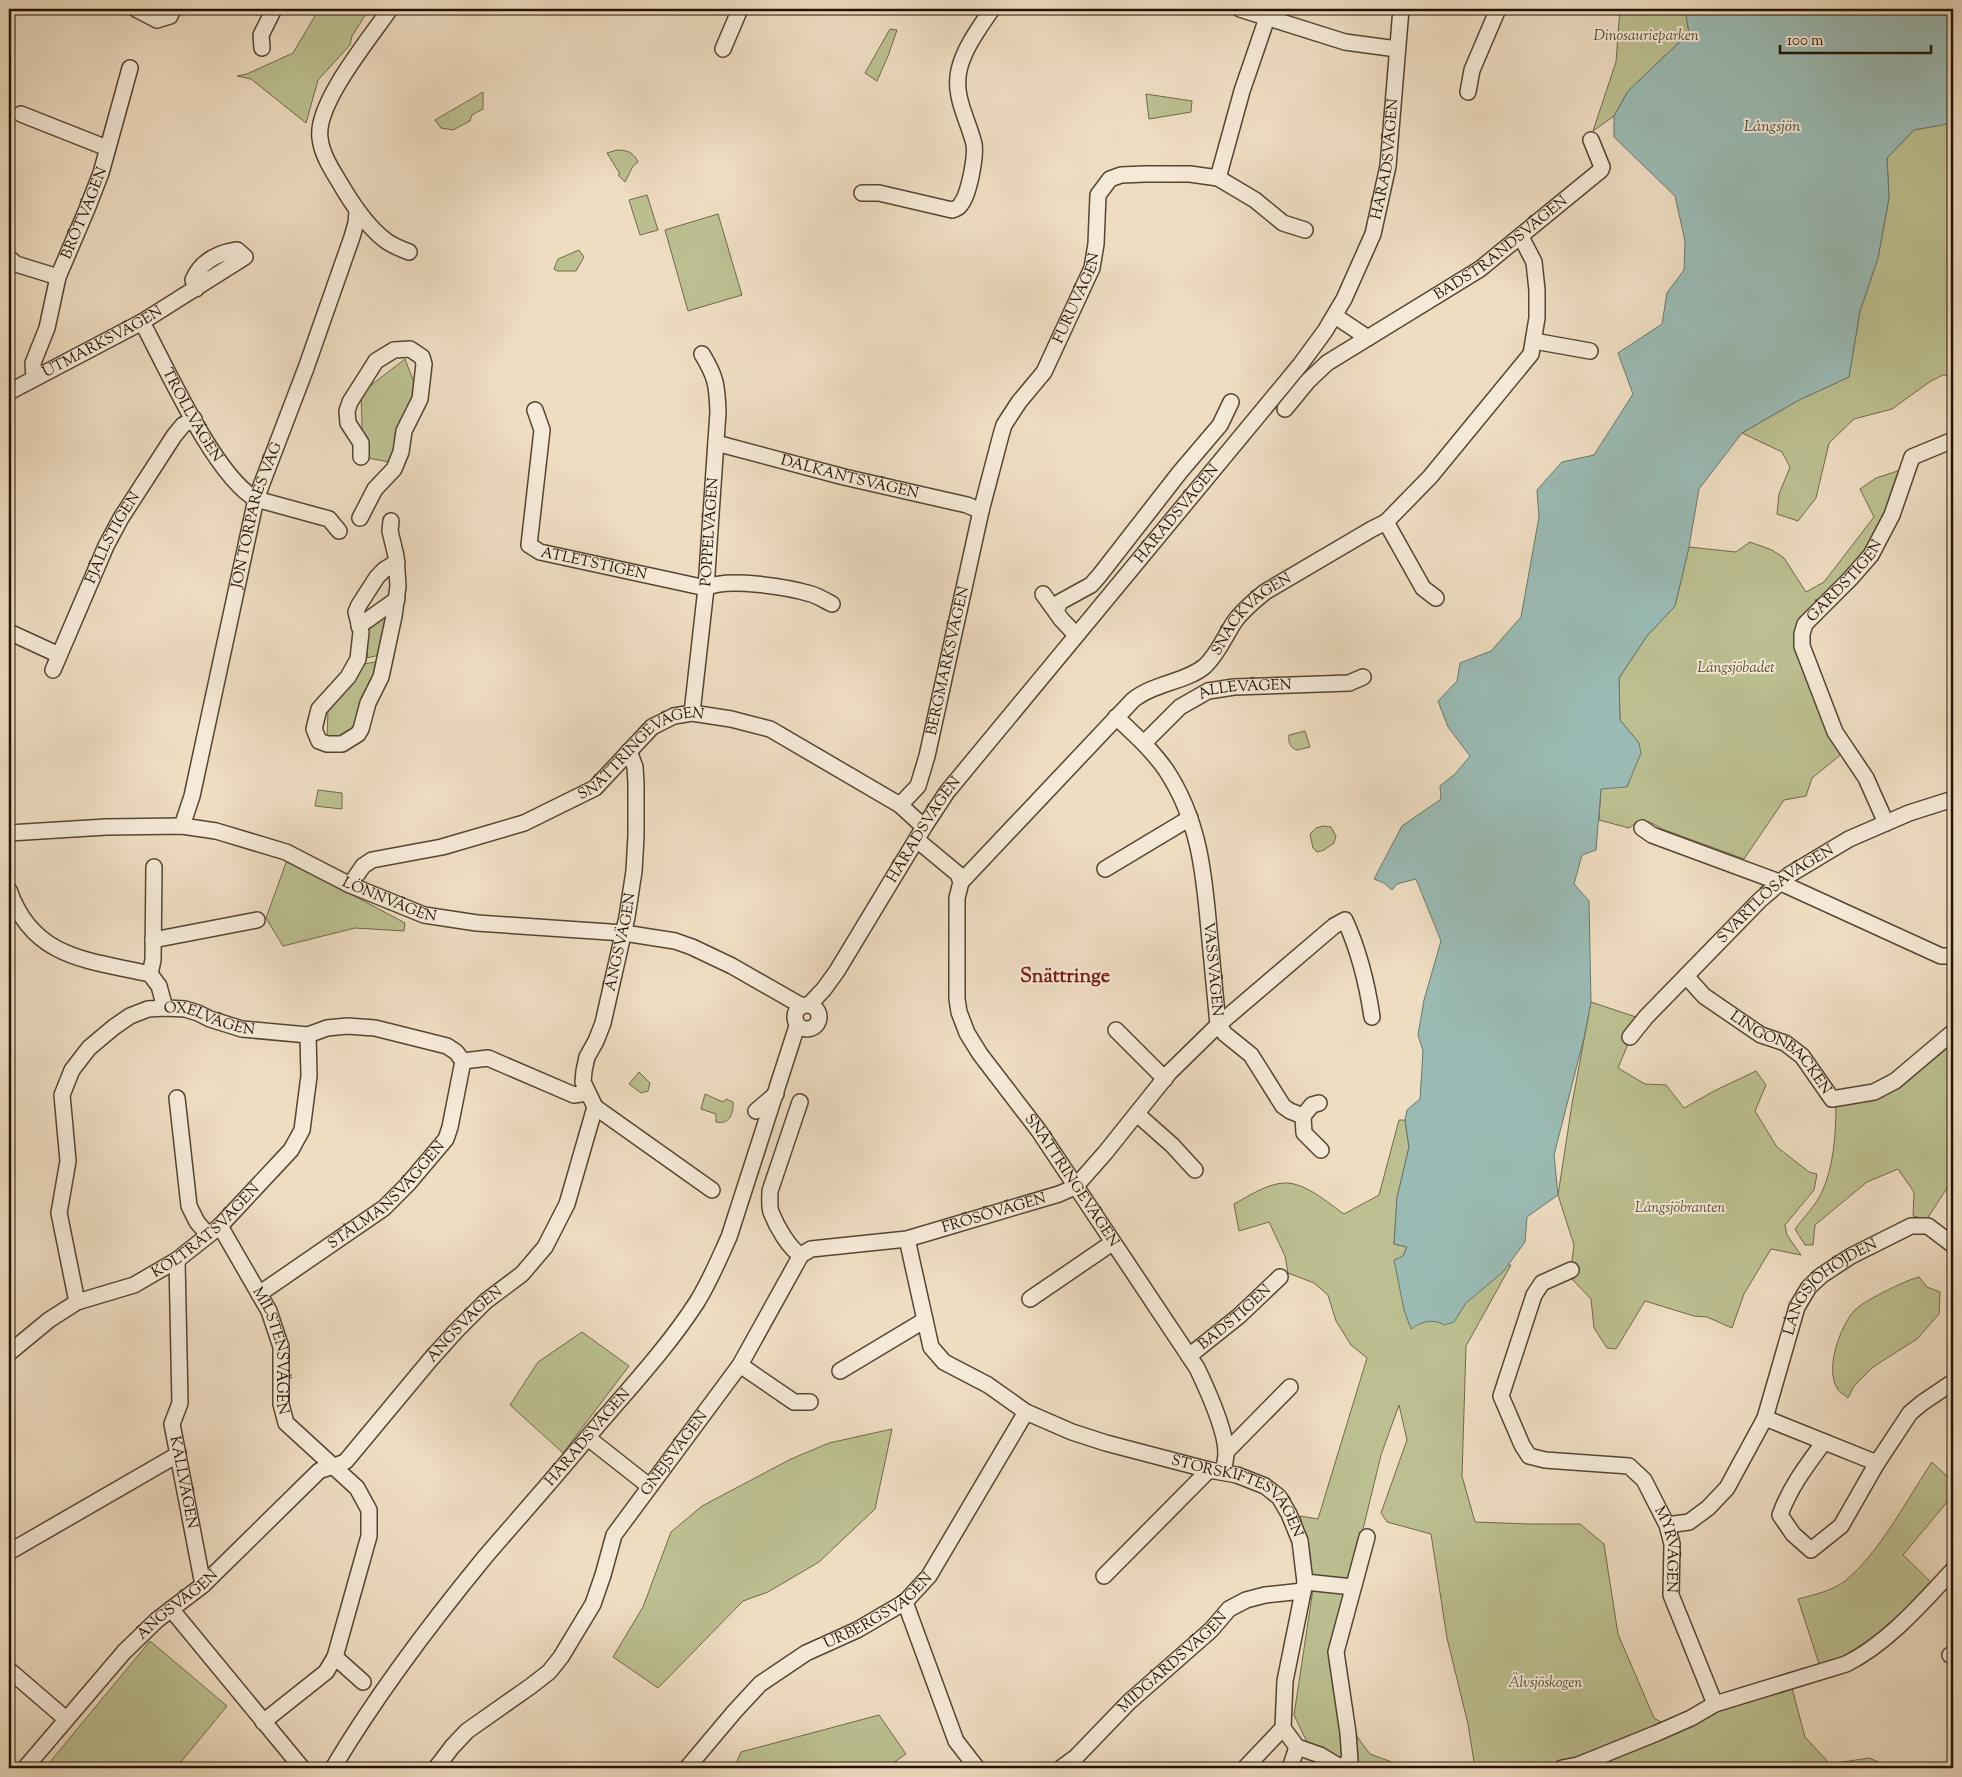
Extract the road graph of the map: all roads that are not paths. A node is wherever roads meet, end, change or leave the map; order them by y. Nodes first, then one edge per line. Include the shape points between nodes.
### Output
1 (136, 9) edge
2 (173, 9) edge
3 (274, 9) edge
4 (390, 9) edge
5 (740, 9) edge
6 (992, 9) edge
7 (1240, 9) edge
8 (1401, 9) edge
9 (1498, 9) edge
10 (1266, 18) junction
11 (262, 48) dead end
12 (722, 49) dead end
13 (1397, 49) junction
14 (130, 68) dead end
15 (1468, 92) dead end
16 (21, 114) dead end
17 (1591, 140) dead end
18 (107, 148) junction
19 (1218, 178) junction
20 (862, 193) dead end
21 (357, 212) junction
22 (1305, 230) dead end
23 (1522, 237) junction
24 (409, 252) dead end
25 (9, 258) edge
26 (58, 277) junction
27 (196, 289) dead end
28 (1335, 316) junction
29 (142, 322) junction
30 (1368, 338) junction
31 (1534, 341) junction
32 (1590, 351) dead end
33 (702, 354) dead end
34 (34, 378) junction
35 (9, 392) edge
36 (1231, 402) dead end
37 (1285, 409) dead end
38 (534, 410) dead end
39 (194, 419) junction
40 (1953, 440) edge
41 (716, 443) junction
42 (361, 457) dead end
43 (256, 498) junction
44 (982, 510) junction
45 (360, 518) dead end
46 (391, 521) dead end
47 (1386, 522) junction
48 (339, 531) dead end
49 (397, 562) junction
50 (706, 588) junction
51 (1043, 594) dead end
52 (1436, 598) dead end
53 (397, 599) junction
54 (832, 604) dead end
55 (1057, 613) junction
56 (359, 626) junction
57 (9, 632) edge
58 (1076, 634) junction
59 (59, 655) junction
60 (385, 658) junction
61 (356, 664) junction
62 (53, 670) dead end
63 (1363, 677) dead end
64 (692, 713) junction
65 (1116, 717) junction
66 (1144, 743) junction
67 (629, 751) junction
68 (1953, 799) edge
69 (900, 805) junction
70 (1190, 818) junction
71 (1886, 823) junction
72 (182, 826) junction
73 (1642, 828) dead end
74 (9, 833) edge
75 (918, 838) junction
76 (154, 867) dead end
77 (1105, 869) dead end
78 (961, 882) junction
79 (1779, 882) junction
80 (350, 885) junction
81 (9, 890) edge
82 (257, 920) dead end
83 (624, 933) junction
84 (153, 940) junction
85 (1953, 954) edge
86 (150, 974) junction
87 (1686, 976) junction
88 (165, 1008) junction
89 (804, 1015) junction
90 (1372, 1017) dead end
91 (1218, 1025) junction
92 (1116, 1030) dead end
93 (1953, 1032) edge
94 (308, 1036) junction
95 (1630, 1037) dead end
96 (463, 1061) junction
97 (1164, 1079) junction
98 (587, 1093) junction
99 (776, 1093) junction
100 (177, 1098) dead end
101 (800, 1102) dead end
102 (1319, 1103) dead end
103 (595, 1107) junction
104 (756, 1111) dead end
105 (1137, 1114) junction
106 (1302, 1116) junction
107 (749, 1139) dead end
108 (1321, 1150) dead end
109 (755, 1157) junction
110 (1195, 1170) dead end
111 (1075, 1187) junction
112 (712, 1190) dead end
113 (220, 1226) junction
114 (208, 1235) junction
115 (907, 1239) junction
116 (1112, 1243) junction
117 (1953, 1245) edge
118 (801, 1256) junction
119 (177, 1260) junction
120 (1571, 1270) dead end
121 (1280, 1277) dead end
122 (259, 1294) junction
123 (1030, 1299) dead end
124 (77, 1302) junction
125 (925, 1320) junction
126 (9, 1354) edge
127 (1189, 1356) junction
128 (740, 1365) junction
129 (840, 1371) dead end
130 (1953, 1382) edge
131 (1290, 1387) dead end
132 (810, 1402) dead end
133 (1026, 1412) junction
134 (1765, 1418) junction
135 (588, 1438) junction
136 (1824, 1442) junction
137 (1226, 1452) junction
138 (177, 1455) junction
139 (1877, 1462) junction
140 (332, 1465) junction
141 (1216, 1471) junction
142 (649, 1486) junction
143 (1667, 1525) junction
144 (1367, 1536) dead end
145 (9, 1552) edge
146 (1953, 1570) edge
147 (1104, 1576) dead end
148 (203, 1585) junction
149 (1304, 1586) junction
150 (1352, 1587) junction
151 (906, 1602) junction
152 (171, 1609) junction
153 (335, 1656) junction
154 (9, 1670) edge
155 (363, 1682) dead end
156 (1715, 1704) junction
157 (66, 1719) junction
158 (263, 1722) junction
159 (1283, 1728) junction
160 (1297, 1747) junction
161 (25, 1768) edge
162 (302, 1768) edge
163 (333, 1768) edge
164 (436, 1768) edge
165 (687, 1768) edge
166 (977, 1768) edge
167 (1061, 1768) edge
168 (1245, 1768) edge
169 (1290, 1768) edge
170 (1562, 1768) edge

1 - 2 street via 157,20 170,16
3 - 11 street via 261,36
4 - 21 street via 329,99 320,121 322,150
5 - 12 street
6 - 20 street via 964,55 959,71 958,96 974,150 962,204 952,210 880,193
7 - 10 street
8 - 13 street, HÄRADSVÄGEN
9 - 15 street via 1472,70
10 - 13 street via 1345,42
10 - 19 street
13 - 28 street, HÄRADSVÄGEN via 1387,175 1373,234
14 - 18 street, BRÖTVÄGEN
16 - 18 street, BRÖTVÄGEN
17 - 23 street, BADSTRANDSVÄGEN via 1601,170
18 - 26 street, BRÖTVÄGEN via 87,210
19 - 22 street, FURUVÄGEN via 1255,200 1284,223
19 - 44 street, FURUVÄGEN via 1190,174 1121,175 1110,179 1104,186 1098,195 1092,268 1044,372 1004,425
21 - 24 street via 385,241
21 - 43 street, JON TORPARES VÄG via 346,256
23 - 30 street, BADSTRANDSVÄGEN via 1480,269
23 - 31 street, SNÄCKVÄGEN via 1531,253 1538,290
25 - 26 street, BRÖTVÄGEN via 16,264
26 - 34 street, BRÖTVÄGEN via 47,328 33,362
27 - 29 street, UTMARKSVÄGEN
28 - 30 street
28 - 58 street, HÄRADSVÄGEN via 1300,365
29 - 34 street, UTMARKSVÄGEN
29 - 39 street, TROLLVÄGEN
30 - 37 street, BADSTRANDSVÄGEN via 1327,363
31 - 32 street
31 - 47 street, SNÄCKVÄGEN via 1524,364 1430,478
33 - 41 street, POPPELVÄGEN via 717,385
34 - 35 street, UTMARKSVÄGEN
36 - 55 street, HÄRADSVÄGEN via 1220,425 1099,576 1091,585 1060,602
38 - 50 street, ATLETSTIGEN via 542,430 529,545 540,552
39 - 43 street, TROLLVÄGEN via 219,461 247,494
39 - 59 street, FJÄLLSTIGEN via 183,425 174,436 121,518
40 - 71 street, GÅRDSTIGEN via 1912,457 1892,515 1871,555 1805,624 1802,634 1802,646 1835,732 1866,778
41 - 44 street, DALKANTSVÄGEN
41 - 50 street, POPPELVÄGEN
42 - 45 street via 361,442 348,423 350,402 376,362 394,350 410,349 422,357 424,364 420,399 404,431 394,469 375,489
43 - 48 street via 329,519
43 - 72 street, JON TORPARES VÄG via 192,796
44 - 69 street, BERGMARKSVÄGEN via 927,756 918,786
46 - 49 street
47 - 52 street via 1423,588
47 - 65 street, SNÄCKVÄGEN via 1265,592 1241,614 1206,665 1150,688
49 - 53 street
49 - 56 street via 377,577 359,605 356,612
50 - 54 street via 714,584 763,585 812,594
50 - 64 street, POPPELVÄGEN
51 - 55 street
53 - 56 street
53 - 60 street
55 - 58 street
56 - 61 street
57 - 59 street
58 - 75 street, HÄRADSVÄGEN via 947,792
59 - 62 street, FJÄLLSTIGEN
60 - 61 street
60 - 61 street via 381,677 358,734 342,744 319,741 314,729 319,709
63 - 66 street, ALLEVÄGEN via 1348,683 1234,687 1208,692 1180,707
64 - 67 street, SNÄTTRINGEVÄGEN via 674,716 652,727
64 - 69 street, SNÄTTRINGEVÄGEN via 770,729
65 - 66 street, VASSVÄGEN
65 - 78 street, SNÄCKVÄGEN
66 - 70 street, VASSVÄGEN via 1178,790
67 - 80 street, SNÄTTRINGEVÄGEN via 594,788 524,823 442,847 372,860 363,866
67 - 83 street, ÄNGSVÄGEN via 635,767 636,836
68 - 71 street, SVARTLÖSAVÄGEN
69 - 75 street, SNÄTTRINGEVÄGEN
70 - 77 street
70 - 91 street, VASSVÄGEN via 1204,874
71 - 79 street, SVARTLÖSAVÄGEN via 1849,839
72 - 74 street, LÖNNVÄGEN
72 - 80 street, LÖNNVÄGEN via 216,831 286,852
73 - 79 street via 1652,835
75 - 78 street, SNÄTTRINGEVÄGEN via 958,874
75 - 89 street, HÄRADSVÄGEN via 837,971
76 - 84 street
78 - 111 street, SNÄTTRINGEVÄGEN via 956,986 963,1024 980,1054 1039,1131
79 - 85 street via 1941,956
79 - 87 street, SVARTLÖSAVÄGEN
80 - 83 street, LÖNNVÄGEN via 424,915 452,921
81 - 86 street via 16,909 28,926 38,938 58,951
82 - 84 street
83 - 89 street, LÖNNVÄGEN via 692,947 732,966
83 - 98 street, ÄNGSVÄGEN via 602,1023 587,1056 583,1082
84 - 86 street
86 - 88 street via 159,986
87 - 93 street, LINGONBACKEN via 1704,996 1761,1035 1785,1043 1802,1056 1832,1099 1874,1092 1895,1081
87 - 95 street, SVARTLÖSAVÄGEN
88 - 94 street, OXELVÄGEN via 185,1009 242,1029
88 - 124 street, OXELVÄGEN via 148,1009 130,1016 89,1048 72,1070 62,1096 68,1161 59,1213
89 - 99 street, HÄRADSVÄGEN
90 - 91 street, FRÖSÖVÄGEN via 1360,960 1345,920
91 - 97 street, FRÖSÖVÄGEN
91 - 106 street, VASSVÄGEN via 1251,1055 1283,1106
92 - 97 street
94 - 96 street, OXELVÄGEN via 327,1028 375,1028 447,1046
94 - 113 street, KOLTRATSVÄGEN via 309,1076 302,1130 291,1150
96 - 98 street via 488,1058 574,1095
96 - 122 street, STÅLMANSVÄGGEN via 446,1139 408,1184 384,1208
97 - 105 street, FRÖSÖVÄGEN
98 - 103 street, ÄNGSVÄGEN
99 - 104 street
99 - 109 street, HÄRADSVÄGEN
100 - 114 street via 189,1206
101 - 118 street via 770,1191 770,1203 788,1244
102 - 106 street
103 - 112 street
103 - 140 street, ÄNGSVÄGEN via 567,1204 545,1247 522,1274 486,1301 456,1331 346,1461
105 - 110 street
105 - 111 street, FRÖSÖVÄGEN
106 - 108 street via 1304,1133
107 - 109 street
109 - 135 street, HÄRADSVÄGEN via 729,1237 697,1302
111 - 115 street, FRÖSÖVÄGEN
111 - 116 street, SNÄTTRINGEVÄGEN
113 - 114 street, KOLTRATSVÄGEN
113 - 122 street, MILSTENSVÄGEN
114 - 119 street, KOLTRATSVÄGEN
115 - 118 street, FRÖSÖVÄGEN via 811,1249
115 - 125 street
116 - 123 street
116 - 127 street, SNÄTTRINGEVÄGEN
117 - 134 street, LÅNGSJÖHÖJDEN via 1928,1226 1910,1226 1851,1256 1809,1286 1797,1307
118 - 128 street, GNEJSVÄGEN
119 - 124 street, KOLTRATSVÄGEN via 134,1285
119 - 138 street, KÄLLVÄGEN via 180,1403 172,1424
120 - 143 street, MYRVÄGEN via 1542,1283 1534,1295 1501,1396 1529,1456 1629,1466 1644,1480
121 - 127 street, BADSTIGEN
122 - 140 street, MILSTENSVÄGEN via 281,1346 281,1404 286,1423
124 - 126 street, KOLTRATSVÄGEN via 49,1320
125 - 129 street
125 - 133 street, STORSKIFTESVÄGEN via 935,1354
127 - 137 street, SNÄTTRINGEVÄGEN via 1210,1397
128 - 132 street via 794,1402
128 - 142 street, GNEJSVÄGEN
130 - 139 street via 1910,1413
131 - 137 street
133 - 141 street, STORSKIFTESVÄGEN via 1106,1443
133 - 151 street, URBERGSVÄGEN via 929,1576
134 - 136 street
134 - 143 street, LÅNGSJÖHÖJDEN via 1726,1488 1690,1522
135 - 142 street
135 - 163 street, HÄRADSVÄGEN via 434,1622 354,1732
136 - 139 street
136 - 139 street via 1796,1480 1780,1515 1793,1534 1811,1550 1842,1526
137 - 141 street, SNÄTTRINGEVÄGEN
138 - 145 street
138 - 148 street, KÄLLVÄGEN
140 - 148 street, ÄNGSVÄGEN via 319,1471
140 - 153 street, MILSTENSVÄGEN via 357,1488 369,1510 369,1536
141 - 147 street
141 - 149 street, STORSKIFTESVÄGEN via 1256,1482 1278,1497 1300,1541
142 - 164 street, GNEJSVÄGEN via 614,1535 593,1604 561,1657 531,1686 467,1731
143 - 156 street, MYRVÄGEN via 1672,1544 1671,1595
144 - 150 street
146 - 156 street via 1870,1651 1846,1664
148 - 152 street, ÄNGSVÄGEN
149 - 150 street, MIDGÅRDSVÄGEN
149 - 159 street, STORSKIFTESVÄGEN via 1285,1680
149 - 167 street, MIDGÅRDSVÄGEN via 1246,1600 1229,1610
150 - 160 street via 1336,1652 1350,1761 1338,1766
151 - 165 street, URBERGSVÄGEN via 857,1630 806,1653 760,1684
151 - 166 street via 956,1741
152 - 157 street, ÄNGSVÄGEN via 124,1652
152 - 158 street
153 - 155 street
153 - 158 street, MILSTENSVÄGEN via 326,1672
154 - 157 street
156 - 170 street via 1658,1733 1578,1765
157 - 161 street, ÄNGSVÄGEN
158 - 162 street
159 - 160 street
159 - 168 street
160 - 169 street

